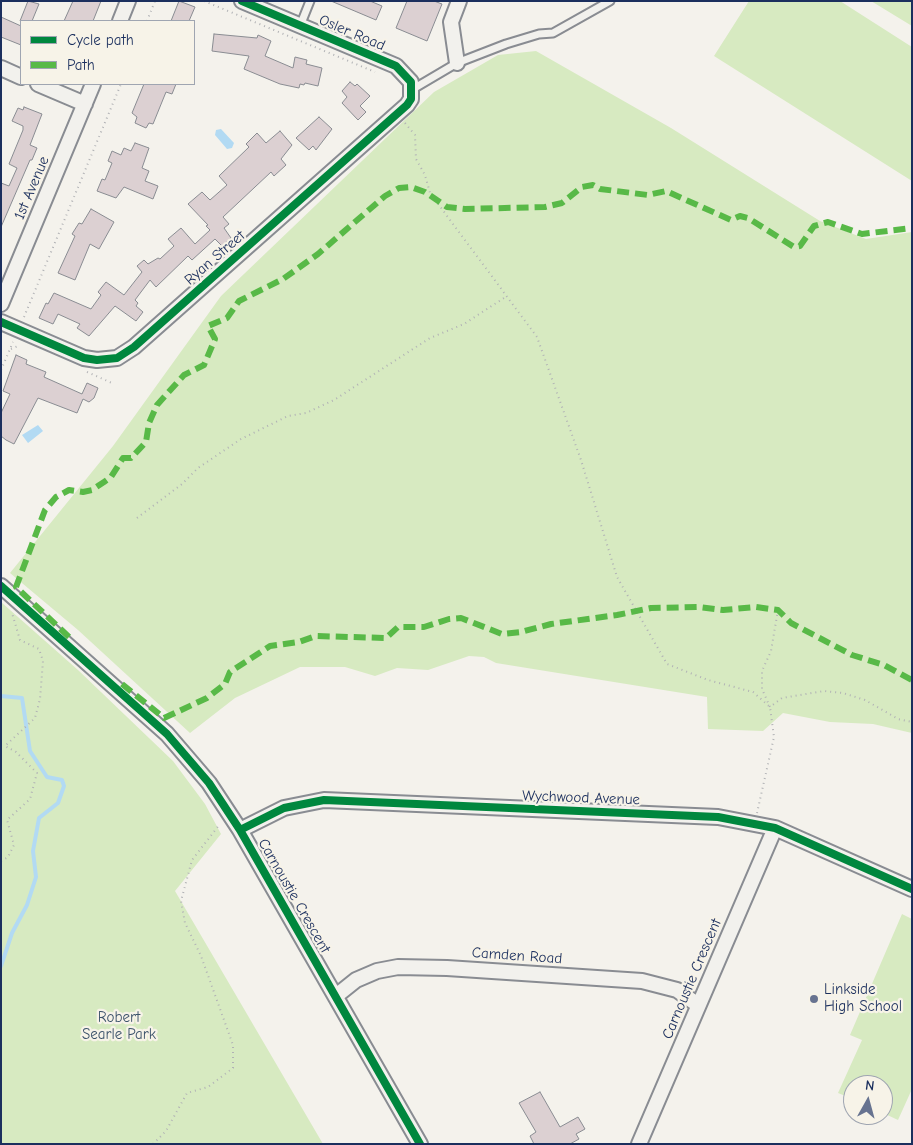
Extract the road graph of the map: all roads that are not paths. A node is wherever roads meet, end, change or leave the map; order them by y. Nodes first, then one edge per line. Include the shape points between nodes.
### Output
1 (128, 1) edge
2 (242, 1) edge
3 (310, 1) edge
4 (459, 1) edge
5 (610, 1) edge
6 (120, 20) edge
7 (300, 26) junction
8 (457, 63) junction
9 (1, 68) edge
10 (20, 76) edge
11 (40, 85) edge
12 (93, 85) edge
13 (412, 89) junction
14 (85, 104) junction
15 (1, 304) edge
16 (1, 322) edge
17 (1, 586) edge
18 (775, 828) junction
19 (240, 830) junction
20 (912, 889) edge
21 (336, 996) junction
22 (698, 1005) junction
23 (420, 1144) edge
24 (639, 1144) edge

1 - 6 street
2 - 7 street, Osler Road
3 - 7 lane
4 - 8 street via 451,22
5 - 8 lane via 553,33 506,44
7 - 13 street, Osler Road via 396,66 408,78
8 - 13 lane
9 - 10 street
11 - 14 street
12 - 14 street, 1st Avenue
13 - 16 street, Ryan Street via 408,105 124,354 111,360 89,360 21,324
14 - 15 street, 1st Avenue
17 - 19 street, Carnoustie Crescent via 167,734 209,783
18 - 19 street, Wychwood Avenue via 718,817 324,800 284,808
18 - 20 street, Wychwood Avenue
18 - 22 street, Carnoustie Crescent
19 - 21 street, Carnoustie Crescent
21 - 22 street, Camden Road via 356,980 376,971 398,967 642,981 678,990
21 - 23 street, Carnoustie Crescent
22 - 24 street, Carnoustie Crescent

